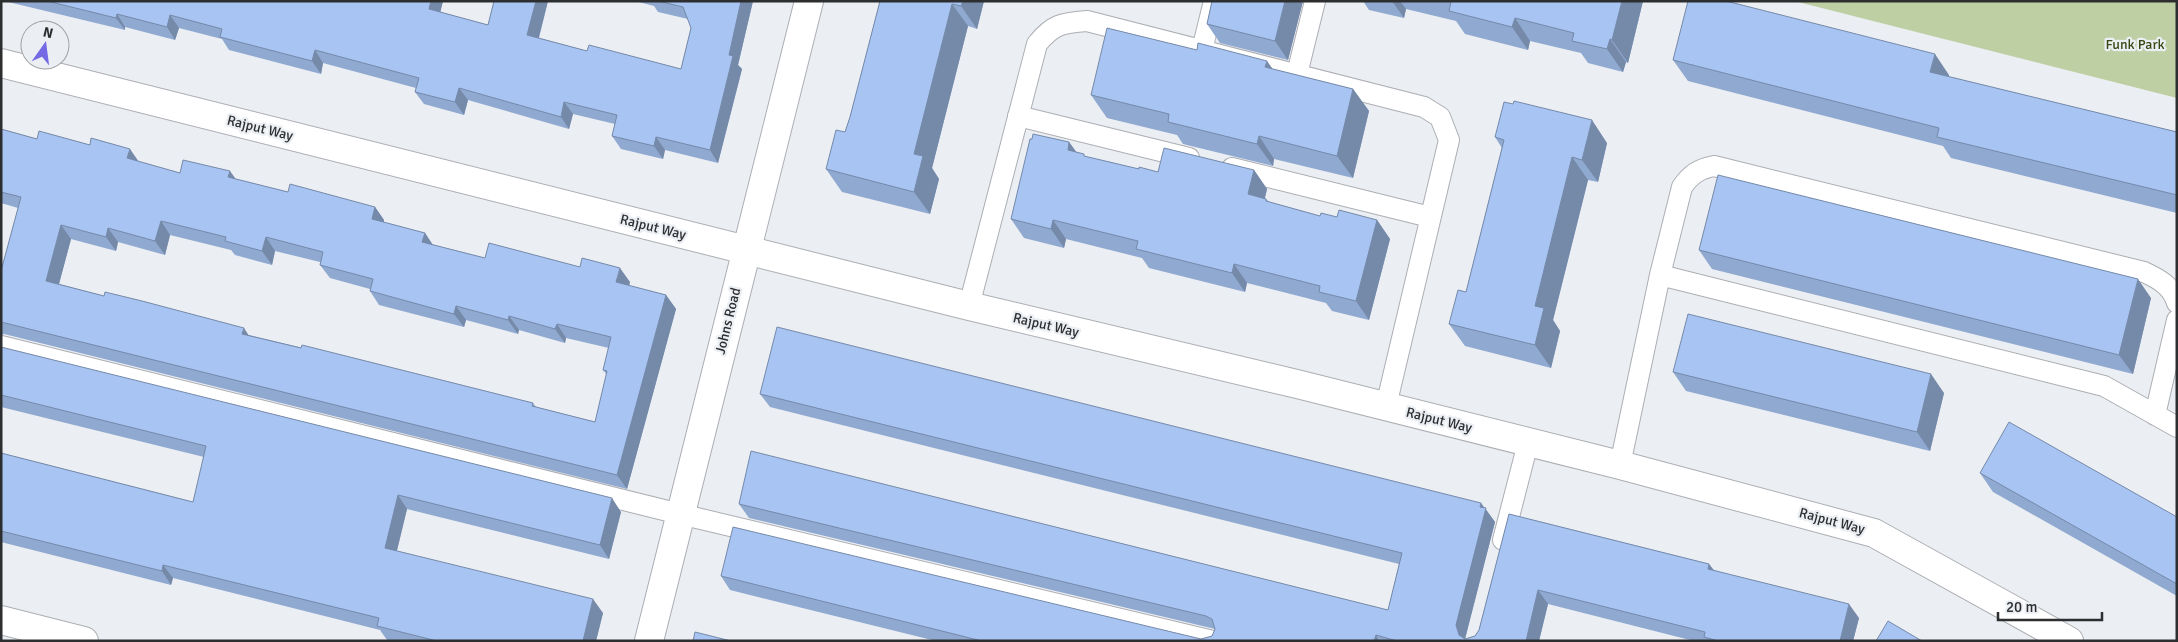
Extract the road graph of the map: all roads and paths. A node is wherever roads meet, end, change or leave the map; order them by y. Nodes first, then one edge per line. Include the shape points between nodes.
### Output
1 (809, 1) edge
2 (1214, 1) edge
3 (1315, 1) edge
4 (1202, 50) junction
5 (1, 63) edge
6 (1297, 74) junction
7 (1018, 116) junction
8 (1430, 217) junction
9 (746, 250) junction
10 (1660, 275) junction
11 (2177, 302) edge
12 (969, 306) junction
13 (2177, 320) edge
14 (1, 346) edge
15 (1386, 406) junction
16 (2155, 415) junction
17 (2177, 427) edge
18 (1528, 443) junction
19 (1620, 465) junction
20 (680, 514) junction
21 (1499, 557) edge
22 (1, 620) edge
23 (56, 637) edge
24 (84, 641) edge
25 (649, 641) edge
26 (1213, 641) edge
27 (2069, 641) edge

1 - 9 street, Johns Road
2 - 4 lane
3 - 6 lane
4 - 6 lane
4 - 7 lane via 1086,21 1063,23 1047,32 1038,44
5 - 9 street, Rajput Way
6 - 8 lane via 1424,107 1440,117 1448,140
7 - 8 lane
7 - 12 lane
8 - 15 lane
9 - 12 street, Rajput Way
9 - 20 street, Johns Road
10 - 11 lane via 1682,187 1700,169 1714,166 2144,272 2161,280
10 - 16 lane via 2104,386
10 - 19 lane
12 - 15 street, Rajput Way
13 - 16 lane
14 - 20 lane
15 - 18 street, Rajput Way
16 - 17 lane
18 - 19 street, Rajput Way
18 - 21 lane
19 - 27 street, Rajput Way via 1874,533
20 - 25 street, Johns Road
20 - 26 lane
22 - 23 street
23 - 24 street

